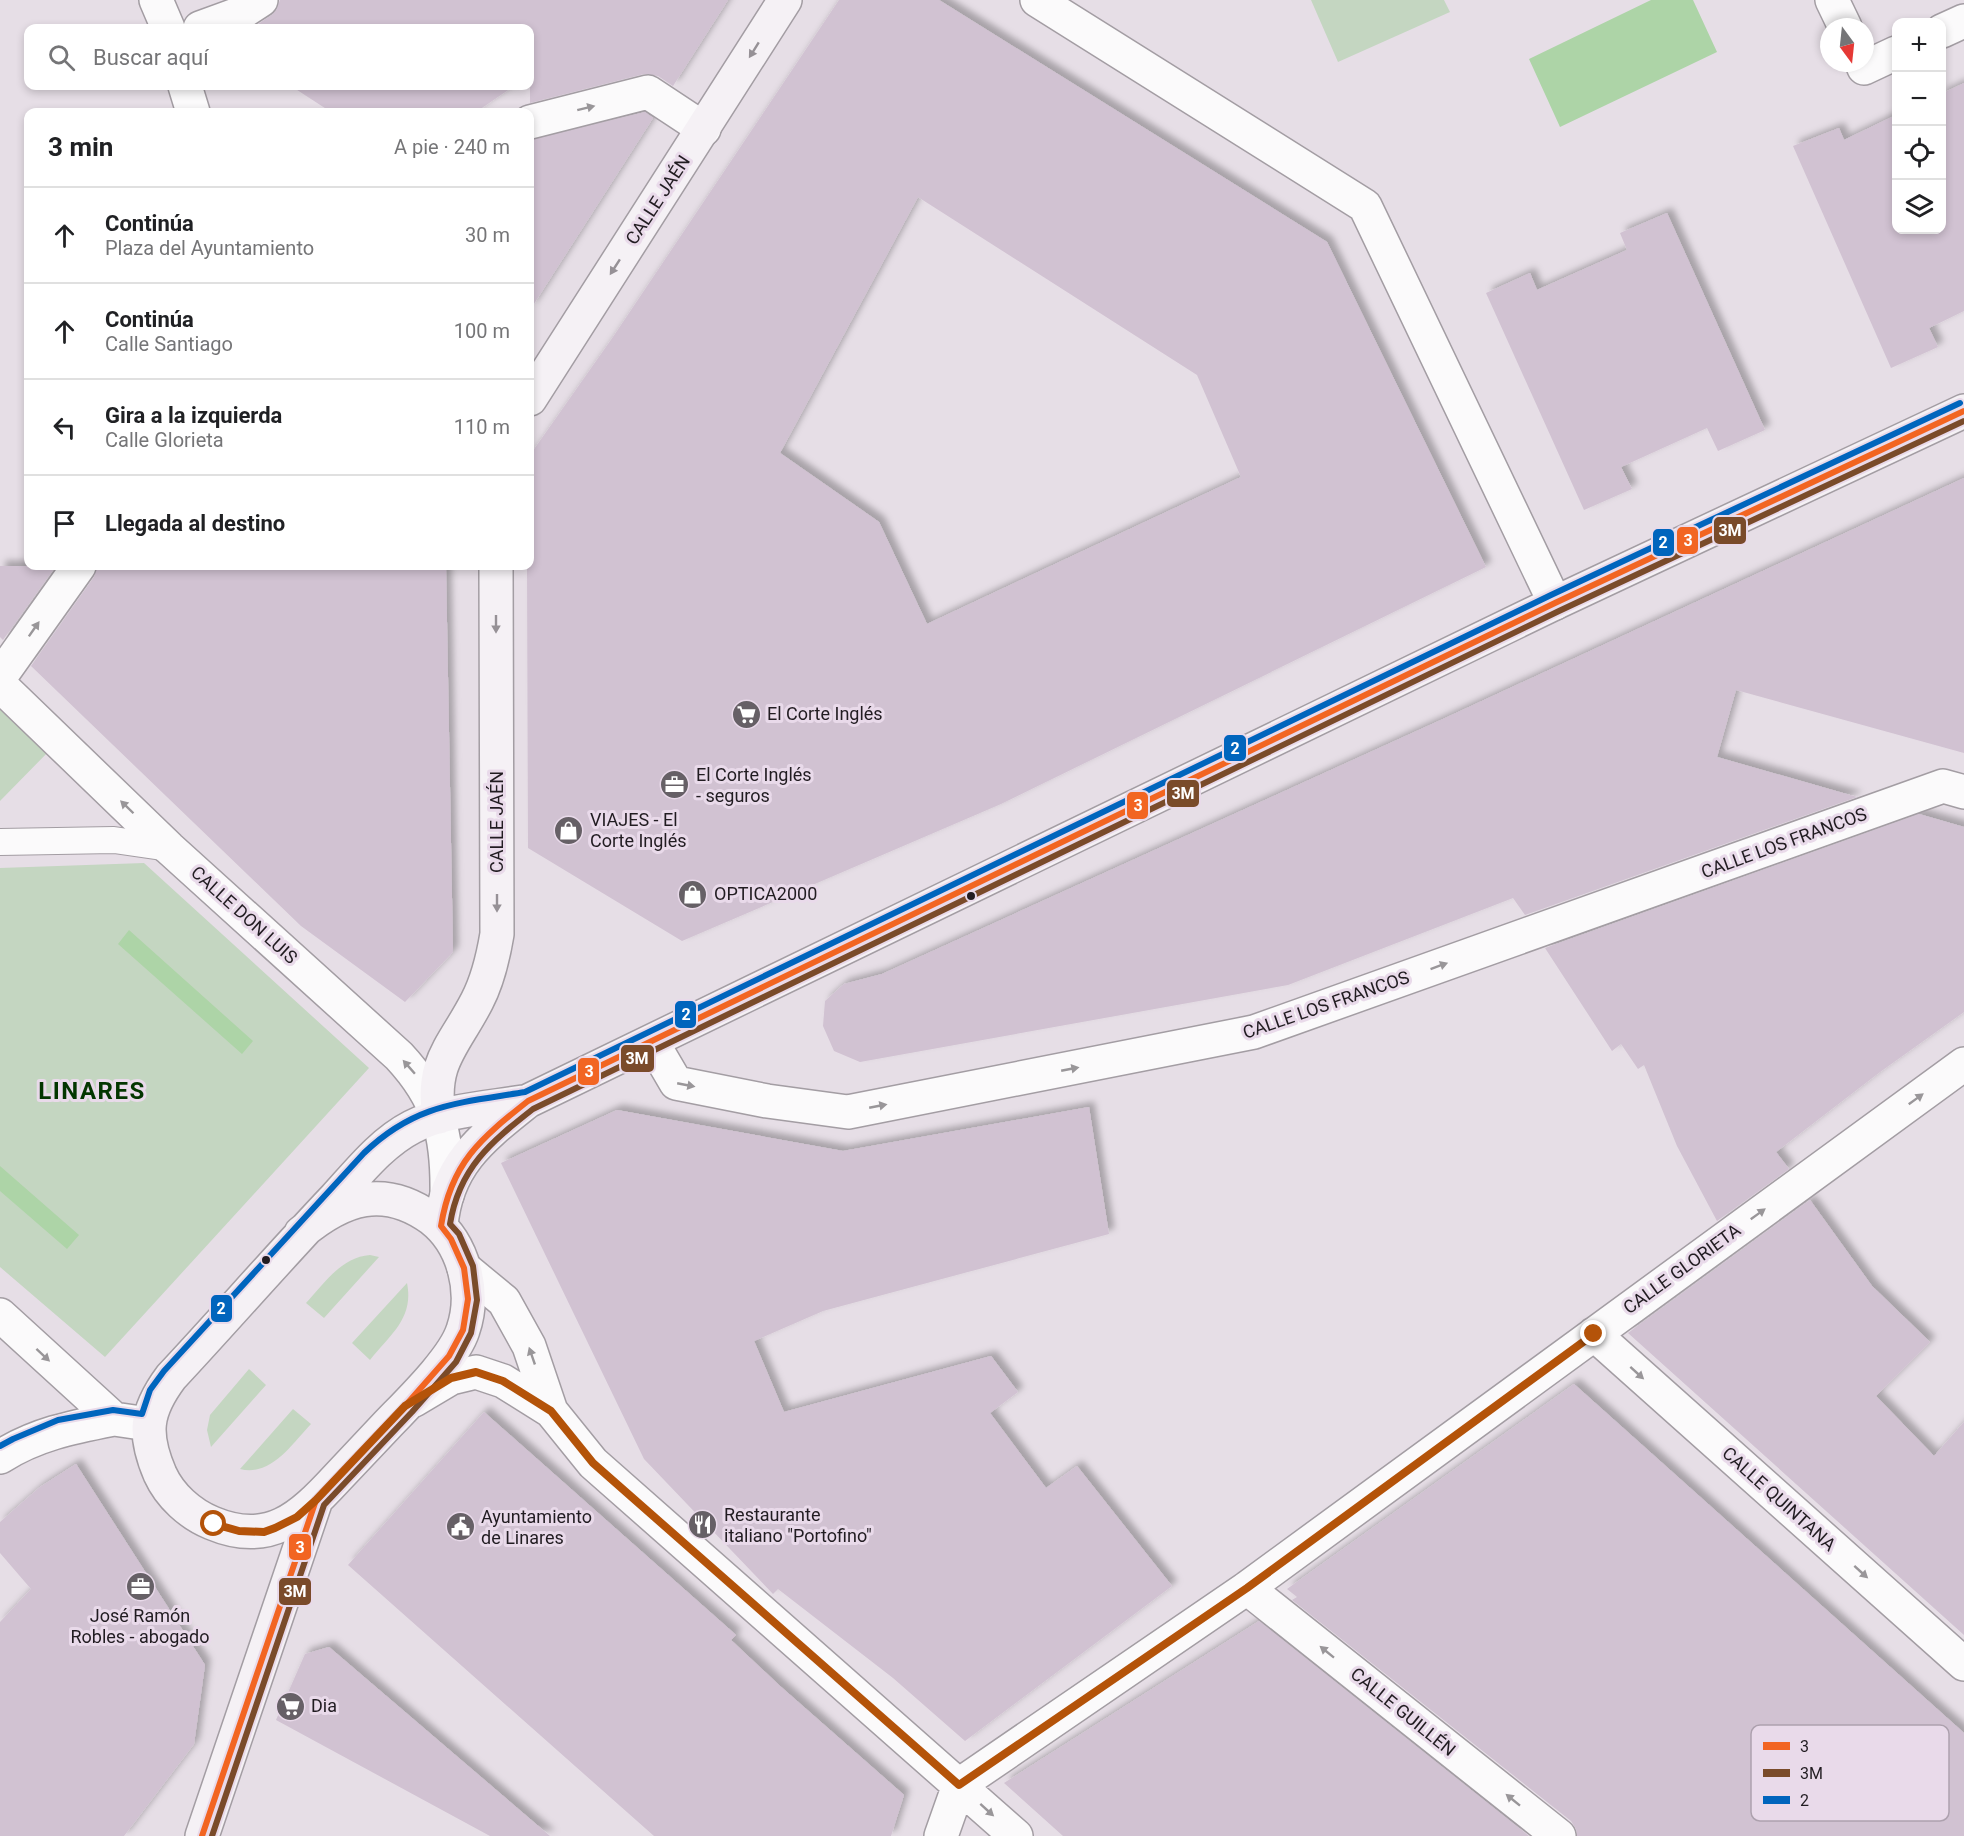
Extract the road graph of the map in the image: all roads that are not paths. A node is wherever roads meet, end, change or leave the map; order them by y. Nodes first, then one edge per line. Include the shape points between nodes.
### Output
1 (156, 0) edge
2 (261, 0) edge
3 (785, 0) edge
4 (1037, 0) edge
5 (1832, 0) edge
6 (1841, 18) edge
7 (1964, 21) edge
8 (166, 24) edge
9 (211, 24) edge
10 (1946, 29) edge
11 (1892, 55) edge
12 (1874, 63) edge
13 (187, 90) edge
14 (192, 108) edge
15 (534, 121) edge
16 (704, 129) junction
17 (534, 393) edge
18 (1964, 411) edge
19 (76, 570) edge
20 (496, 570) edge
21 (1555, 603) junction
22 (0, 677) edge
23 (0, 684) edge
24 (1964, 792) edge
25 (0, 842) edge
26 (170, 848) junction
27 (651, 1042) junction
28 (1964, 1064) edge
29 (528, 1101) junction
30 (439, 1117) junction
31 (444, 1211) junction
32 (301, 1233) junction
33 (464, 1268) junction
34 (0, 1315) edge
35 (1594, 1334) junction
36 (405, 1406) junction
37 (551, 1411) junction
38 (114, 1419) junction
39 (148, 1424) junction
40 (0, 1457) edge
41 (316, 1500) junction
42 (1247, 1588) junction
43 (1964, 1664) edge
44 (959, 1785) junction
45 (202, 1836) edge
46 (941, 1836) edge
47 (1016, 1836) edge
48 (1558, 1836) edge

1 - 8 street
2 - 9 street via 241,13
3 -> 16 main road, CALLE JAÉN
4 - 21 street via 1365,206
5 - 6 street
7 - 10 street
11 - 12 street
13 - 14 street
15 -> 16 street via 648,92
16 -> 17 main road, CALLE JAÉN
18 - 21 main road
22 -> 19 street
20 -> 30 main road, CALLE JAÉN via 497,934 483,989 441,1065 436,1089
21 - 27 main road
26 -> 23 street, CALLE DON LUIS
27 -> 24 street, CALLE LOS FRANCOS via 676,1083 848,1112 1254,1032 1943,786
25 - 26 lane via 114,840
30 -> 26 street, CALLE DON LUIS via 424,1086 399,1056
27 - 29 main road
35 -> 28 street, CALLE GLORIETA
29 - 30 main road
29 - 31 main road via 466,1156 451,1182
30 - 31 street, CALLE DON LUIS via 446,1162
30 - 32 main road via 414,1126 381,1149
31 - 32 main road via 426,1215 399,1202 369,1198 338,1207
31 - 33 main road
32 - 39 main road via 171,1377 158,1394
33 - 36 main road via 468,1299 463,1330 449,1356
37 -> 33 street via 529,1346 504,1301
34 -> 38 street
35 - 42 street, CALLE GLORIETA
35 -> 43 street, CALLE QUINTANA
36 - 37 street via 451,1378 476,1372 503,1381
36 - 41 main road
37 - 44 street via 593,1463
38 - 39 street
38 - 40 street via 60,1429
39 - 41 main road via 151,1449 162,1477 178,1501 202,1519 233,1530 264,1532 297,1517
41 - 45 main road
42 - 44 street, CALLE GLORIETA
48 -> 42 street, CALLE GUILLÉN
44 - 46 street
44 -> 47 street

